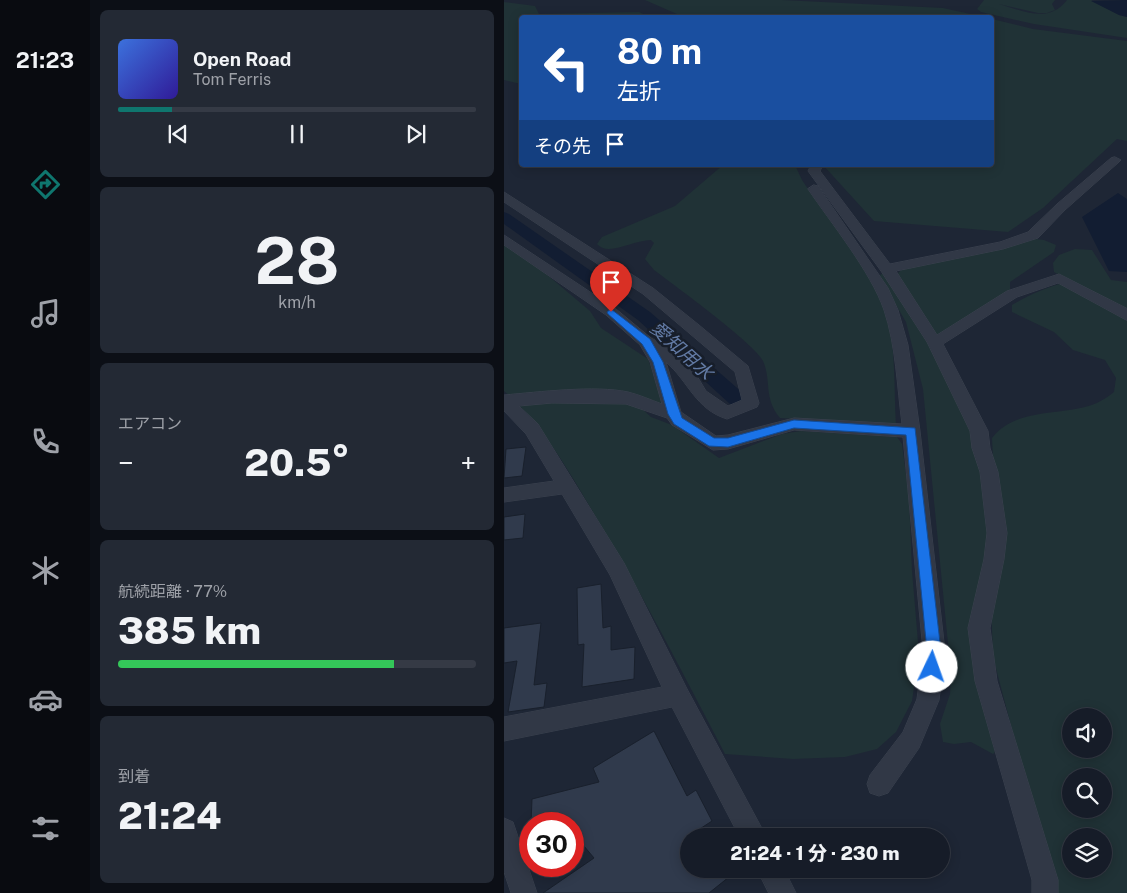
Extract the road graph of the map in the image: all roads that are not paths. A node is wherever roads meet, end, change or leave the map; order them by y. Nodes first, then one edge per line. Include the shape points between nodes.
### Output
1 (1116, 160) dead end
2 (806, 167) edge
3 (816, 167) edge
4 (504, 196) edge
5 (504, 239) edge
6 (887, 269) junction
7 (1127, 316) edge
8 (646, 342) junction
9 (934, 342) junction
10 (673, 414) junction
11 (911, 431) junction
12 (568, 486) junction
13 (504, 495) edge
14 (678, 696) junction
15 (504, 728) edge
16 (879, 784) dead end
17 (748, 828) edge
18 (504, 831) edge
19 (775, 878) edge
20 (524, 893) edge
21 (783, 893) edge
22 (1045, 893) edge

1 - 6 street via 1033,235 1003,245
2 - 11 street via 804,173 881,288 890,310 900,345
3 - 6 street via 814,171
4 - 8 street via 648,291 694,329 742,370 751,402 727,413 700,395 685,370
5 - 8 street via 611,312
6 - 9 street
7 - 9 street via 1059,278 1012,294
8 - 10 street via 658,362
9 - 22 street via 979,431 989,472 997,533 979,628 986,680 1045,880
10 - 11 street via 678,421 713,442 728,442 794,424
10 - 12 street via 628,398 612,396 504,401 532,429
11 - 16 street via 934,651 928,700 911,740
12 - 13 street
12 - 14 street via 618,568
14 - 15 street
14 - 17 street
18 - 20 street
19 - 21 street

